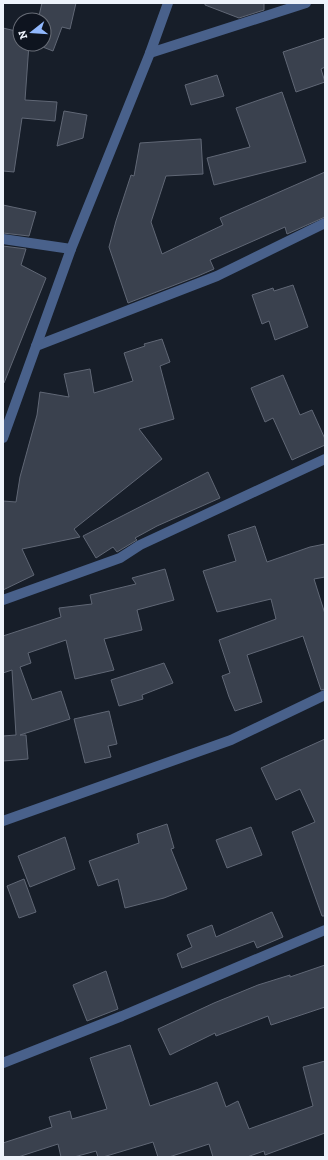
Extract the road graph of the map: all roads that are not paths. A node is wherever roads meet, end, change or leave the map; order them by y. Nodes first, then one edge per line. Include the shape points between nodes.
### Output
1 (168, 3) edge
2 (306, 3) edge
3 (150, 53) junction
4 (325, 223) edge
5 (3, 239) edge
6 (71, 249) junction
7 (36, 346) junction
8 (3, 438) edge
9 (325, 459) edge
10 (3, 600) edge
11 (325, 695) edge
12 (3, 821) edge
13 (325, 930) edge
14 (3, 1063) edge

1 - 3 street
2 - 3 street
3 - 6 street
4 - 7 street via 217,276
5 - 6 street
6 - 7 street
7 - 8 street
9 - 10 street via 140,546 120,558
11 - 12 street via 231,740
13 - 14 street

